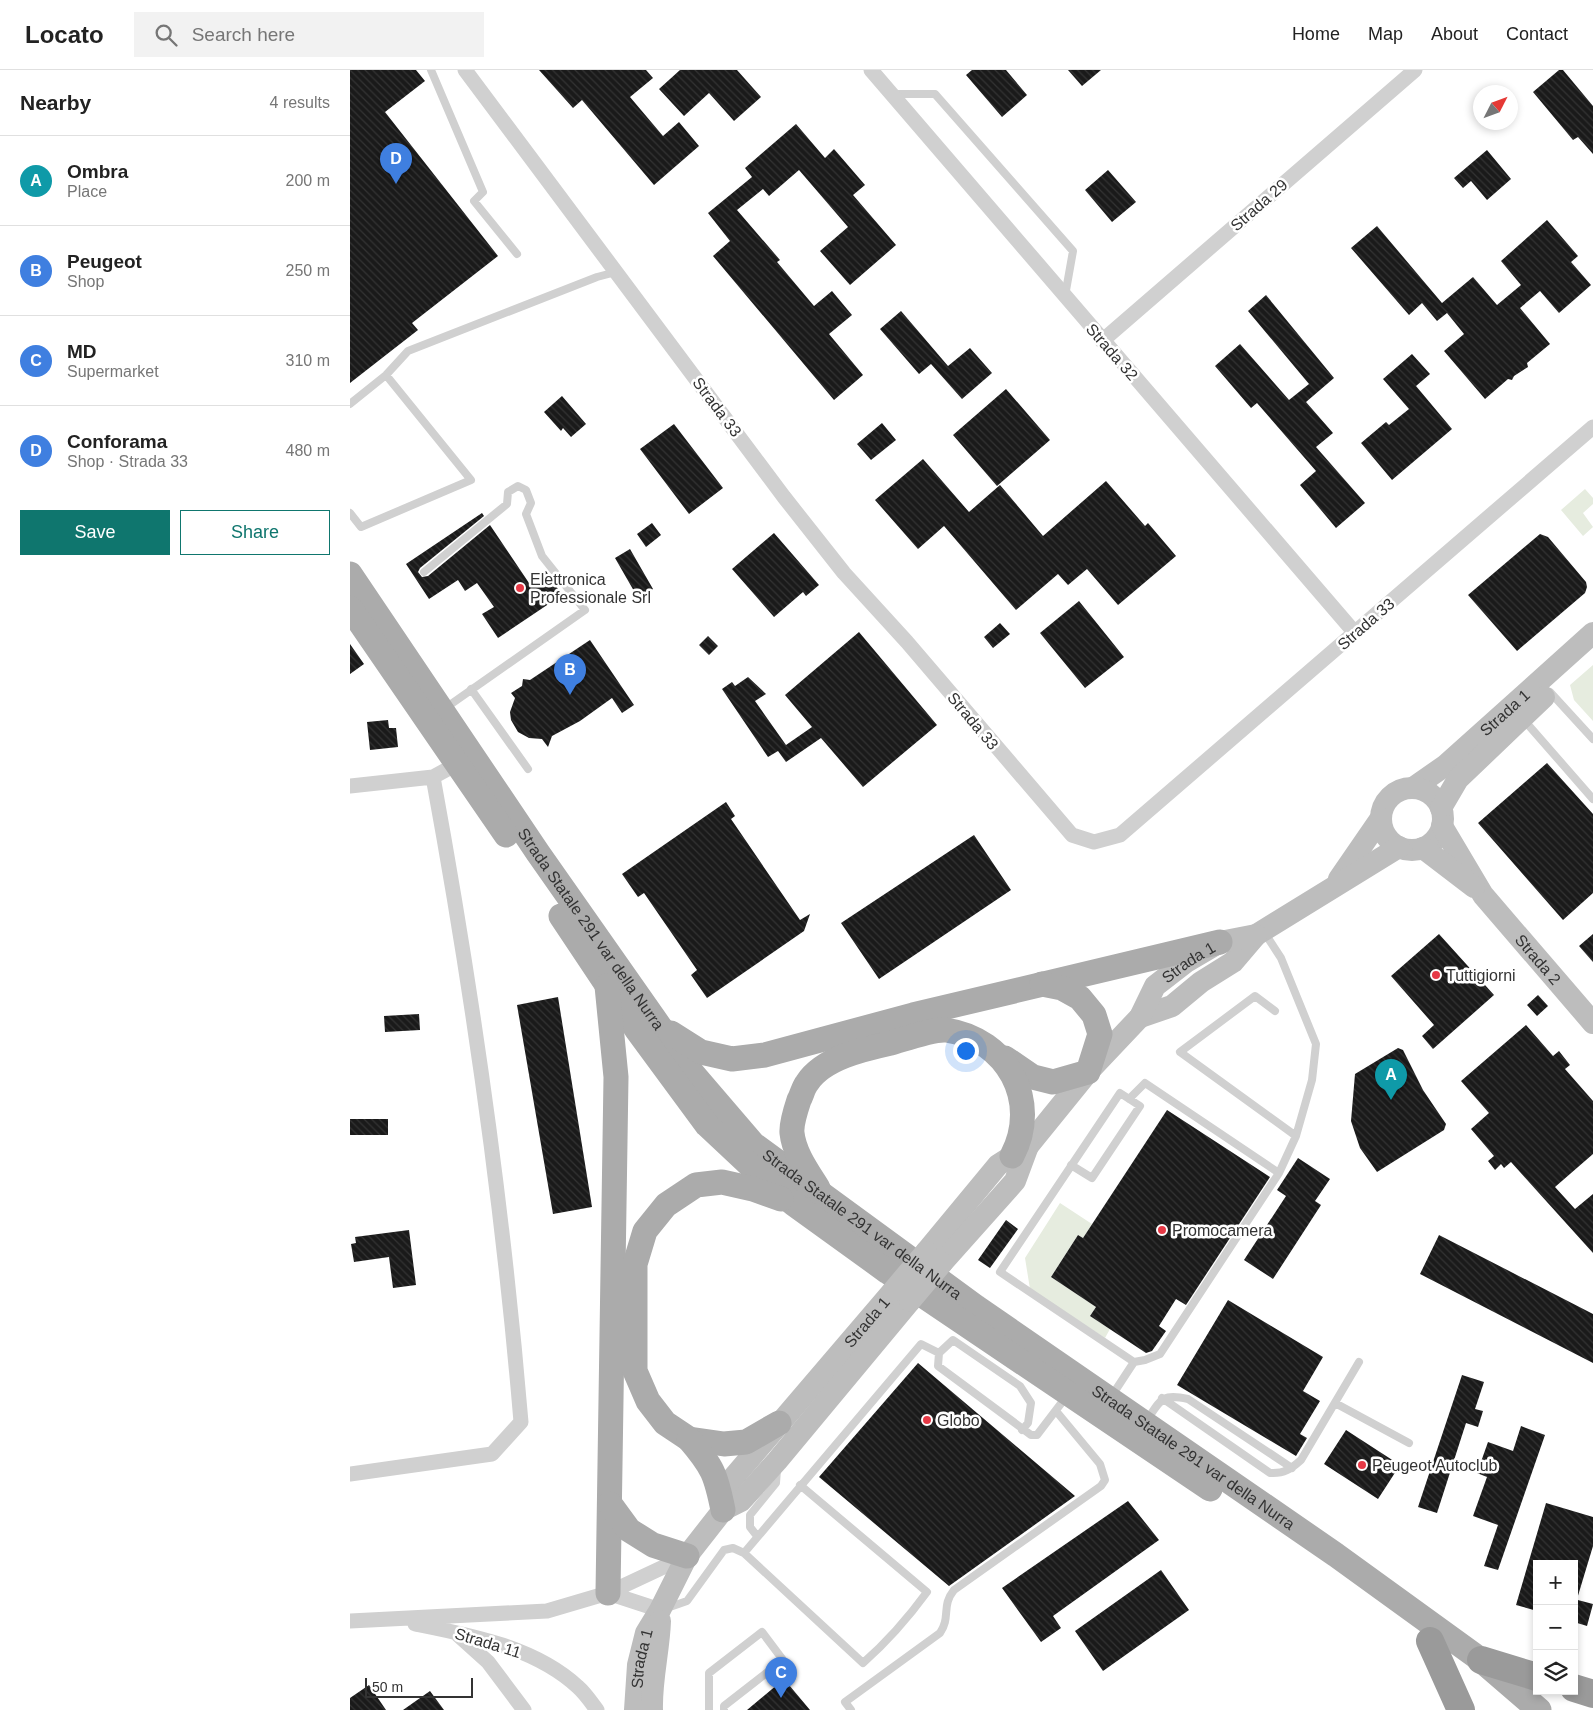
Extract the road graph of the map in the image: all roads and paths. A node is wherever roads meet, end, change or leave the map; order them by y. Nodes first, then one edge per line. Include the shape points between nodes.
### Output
1 (431, 70) edge
2 (466, 70) edge
3 (871, 70) edge
4 (1415, 70) edge
5 (892, 94) junction
6 (517, 254) dead end
7 (616, 272) junction
8 (1065, 297) junction
9 (1102, 341) junction
10 (386, 375) junction
11 (350, 404) edge
12 (1593, 427) edge
13 (350, 513) edge
14 (424, 572) dead end
15 (350, 574) edge
16 (350, 608) edge
17 (1355, 633) junction
18 (1593, 633) edge
19 (1593, 653) edge
20 (471, 689) junction
21 (1550, 692) junction
22 (443, 709) junction
23 (1522, 718) junction
24 (1593, 739) edge
25 (457, 764) junction
26 (528, 769) dead end
27 (433, 777) junction
28 (350, 786) edge
29 (1413, 788) junction
30 (1593, 799) edge
31 (1442, 817) junction
32 (1381, 818) junction
33 (1399, 847) junction
34 (1423, 848) junction
35 (1334, 886) junction
36 (1483, 895) junction
37 (1259, 932) junction
38 (1220, 942) junction
39 (606, 982) junction
40 (1042, 984) junction
41 (1275, 1010) dead end
42 (652, 1017) junction
43 (1140, 1017) junction
44 (1593, 1023) edge
45 (999, 1054) junction
46 (1088, 1072) junction
47 (1129, 1099) junction
48 (1296, 1136) junction
49 (1020, 1151) junction
50 (1071, 1165) junction
51 (1280, 1173) junction
52 (823, 1197) junction
53 (794, 1204) junction
54 (901, 1296) junction
55 (939, 1353) junction
56 (1134, 1362) junction
57 (1359, 1362) dead end
58 (1162, 1398) junction
59 (1109, 1399) junction
60 (1062, 1403) junction
61 (1334, 1403) junction
62 (1145, 1422) junction
63 (779, 1423) junction
64 (1022, 1430) junction
65 (689, 1439) junction
66 (1409, 1443) dead end
67 (777, 1461) junction
68 (1292, 1468) junction
69 (350, 1474) edge
70 (800, 1485) junction
71 (610, 1504) junction
72 (723, 1510) junction
73 (757, 1536) junction
74 (744, 1553) junction
75 (686, 1556) junction
76 (608, 1592) junction
77 (660, 1610) junction
78 (389, 1619) junction
79 (350, 1621) edge
80 (455, 1632) junction
81 (1430, 1641) junction
82 (1481, 1660) junction
83 (1533, 1675) edge
84 (651, 1684) junction
85 (1578, 1689) edge
86 (1593, 1694) edge
87 (524, 1710) edge
88 (598, 1710) edge
89 (635, 1710) edge
90 (652, 1710) edge
91 (657, 1710) edge
92 (709, 1710) edge
93 (724, 1710) edge
94 (851, 1710) edge
95 (1461, 1710) edge
96 (1516, 1710) edge
97 (1539, 1710) edge

1 - 6 lane via 483,192 474,201
2 - 7 street, Strada 33
3 - 5 street, Strada 32
4 - 9 street, Strada 29
5 - 8 street, Strada 32
5 - 8 lane via 935,94 1073,251
7 - 10 lane via 408,351
7 - 17 street, Strada 33 via 784,498 844,573 1072,835 1094,842 1120,835
8 - 9 street, Strada 32
9 - 17 street, Strada 32
10 - 11 lane
10 - 13 lane via 471,480 361,527
12 - 17 street, Strada 33
14 - 20 lane via 507,504 508,492 518,486 526,490 531,503 526,514 542,556 585,610
15 - 22 main road, Strada Statale 291 var della Nurra
16 - 25 main road, Strada Statale 291 var della Nurra
18 - 29 street, Strada 1 via 1446,765
19 - 21 street, Strada 1
20 - 22 lane
20 - 26 lane
21 - 23 street, Strada 1
21 - 24 lane
22 - 42 main road, Strada Statale 291 var della Nurra
23 - 30 lane
23 - 31 street, Strada 1 via 1458,779
25 - 27 street
25 - 39 main road, Strada Statale 291 var della Nurra
27 - 28 street
27 - 69 street via 456,906 511,1301 521,1422 492,1454
29 - 31 street via 1430,794
29 - 32 street via 1391,796
31 - 34 street via 1436,839
31 - 36 street, Strada 2
32 - 33 street via 1388,838
32 - 35 street, Strada 1
33 - 34 street
33 - 35 street, Strada 1
34 - 36 street, Strada 2
35 - 37 street, Strada 1
36 - 44 street, Strada 2
37 - 38 street, Strada 1
37 - 43 street, Strada 1 via 1233,962 1172,1006
37 - 48 lane via 1281,958 1316,1044 1312,1080
38 - 40 main road
38 - 43 street, Strada 1 via 1155,986
39 - 53 main road, Strada Statale 291 var della Nurra via 706,1125
39 - 71 main road via 616,1077
40 - 42 main road via 765,1055 732,1059 701,1052 674,1036
40 - 46 main road via 1062,988 1080,998 1094,1015 1100,1034
41 - 48 lane via 1255,996 1180,1052
42 - 52 main road, Strada Statale 291 var della Nurra via 693,1074 753,1144
43 - 46 street, Strada 1
45 - 46 main road via 1033,1078 1053,1082
45 - 49 main road via 1016,1081 1022,1112
45 - 52 main road via 974,1037 944,1030 832,1060 807,1082 796,1107 792,1133 802,1162
46 - 49 street, Strada 1
47 - 50 lane via 1120,1093
47 - 50 lane via 1140,1106 1092,1178
47 - 51 lane via 1145,1083
48 - 51 lane
49 - 54 street, Strada 1, bridge via 1015,1181 934,1258
50 - 56 lane via 1000,1272
51 - 56 lane via 1160,1354
52 - 59 main road, Strada Statale 291 var della Nurra
53 - 60 main road, Strada Statale 291 var della Nurra
53 - 65 main road via 752,1188 722,1182 696,1185 666,1205 645,1231 635,1264 636,1370 648,1401 665,1423
54 - 63 street, Strada 1
54 - 67 street, Strada 1
55 - 64 lane via 938,1366
55 - 64 lane via 952,1340 1020,1386 1031,1403 1028,1423
55 - 70 lane via 921,1344
56 - 59 lane
57 - 61 lane
58 - 62 lane
58 - 68 lane via 1172,1395 1188,1399
58 - 68 lane via 1270,1473 1281,1474
59 - 62 main road, Strada Statale 291 var della Nurra
60 - 64 lane via 1037,1435
60 - 81 main road, Strada Statale 291 var della Nurra via 1206,1486
60 - 94 lane via 1100,1464 1105,1480 1101,1486 954,1590 946,1604 946,1625 940,1633 845,1702
61 - 66 lane
61 - 68 lane via 1301,1460
62 - 82 main road, Strada Statale 291 var della Nurra
63 - 65 main road via 746,1442 724,1444
63 - 72 street, Strada 1 via 727,1485
65 - 72 main road via 706,1458 716,1476
67 - 72 street, Strada 1 via 741,1501
67 - 73 lane via 776,1483 750,1514 750,1527
70 - 73 lane
70 - 74 lane via 927,1592 904,1622 863,1662
71 - 75 main road via 629,1530 653,1545
71 - 76 main road
72 - 75 street, Strada 1
73 - 74 lane
74 - 77 lane via 733,1548 724,1550 687,1601
75 - 76 street, Strada 11
75 - 77 street, Strada 1
76 - 77 street
76 - 78 street, Strada 11 via 547,1612
77 - 84 street, Strada 1 via 659,1641
77 - 89 street, Strada 1 via 644,1641 638,1665
78 - 79 street, Strada 11
78 - 80 street, Strada 11
80 - 87 street via 488,1662
80 - 88 street, Strada 11 via 515,1650 554,1669 578,1686
81 - 95 highway
81 - 96 main road, Strada Statale 291 var della Nurra
82 - 83 highway
82 - 97 main road, Strada Statale 291 var della Nurra
84 - 90 street, Strada 1
84 - 91 lane
85 - 86 highway
92 - 93 lane via 709,1673 762,1632 783,1660 724,1706

